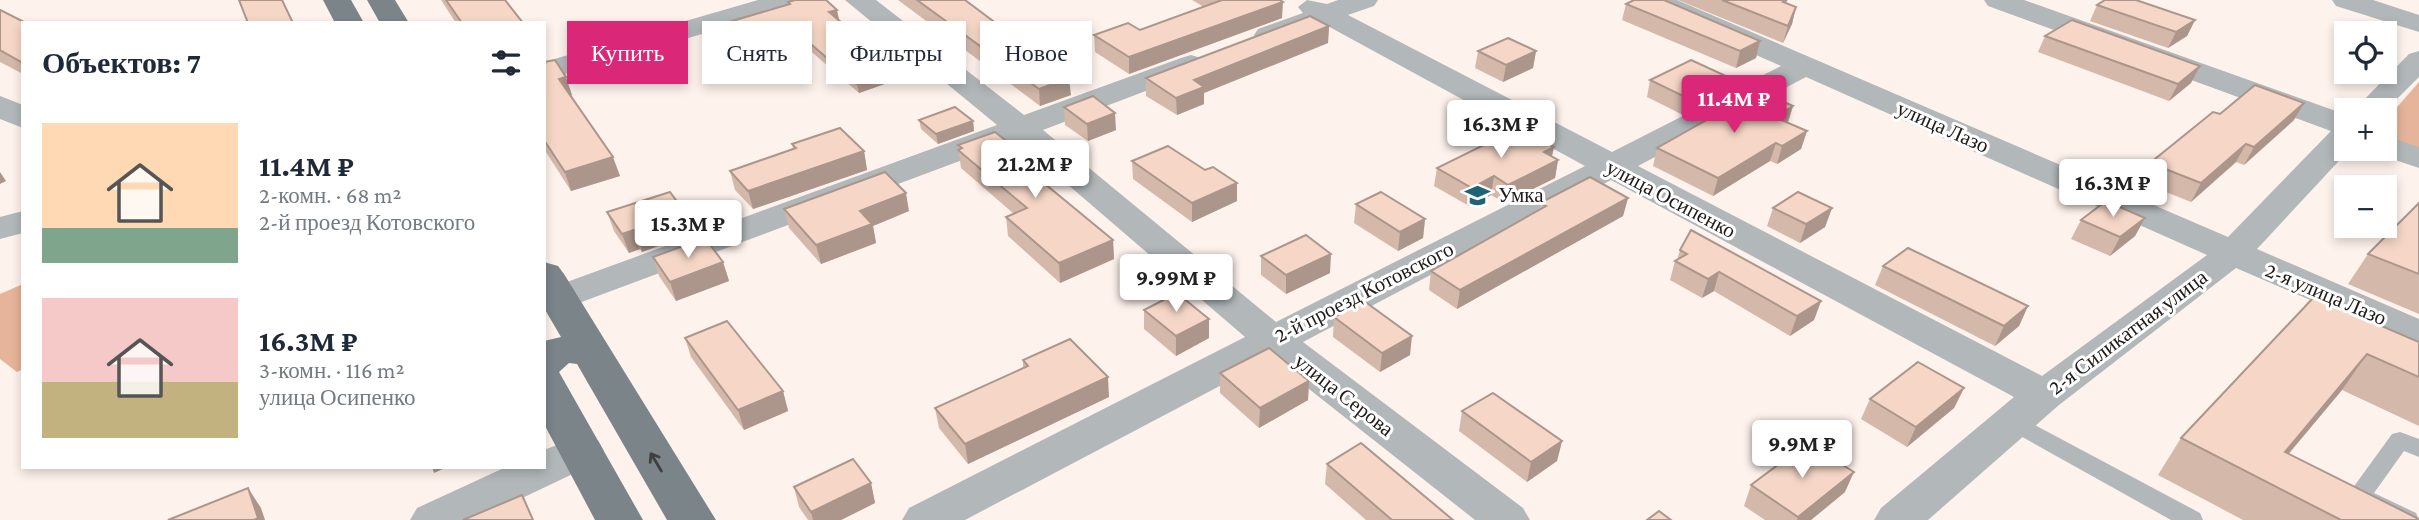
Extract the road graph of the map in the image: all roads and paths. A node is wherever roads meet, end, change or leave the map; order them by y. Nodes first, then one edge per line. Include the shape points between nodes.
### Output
1 (337, 0) edge
2 (382, 0) edge
3 (788, 0) edge
4 (859, 0) edge
5 (1364, 0) edge
6 (1654, 0) edge
7 (1998, 0) edge
8 (2346, 0) edge
9 (1312, 7) edge
10 (349, 21) edge
11 (394, 21) edge
12 (2419, 24) edge
13 (2419, 60) edge
14 (1805, 66) junction
15 (546, 70) edge
16 (2381, 98) edge
17 (0, 106) edge
18 (21, 117) edge
19 (2334, 121) edge
20 (1021, 128) junction
21 (2334, 147) edge
22 (2397, 150) edge
23 (2419, 158) edge
24 (1609, 167) junction
25 (21, 223) edge
26 (0, 228) edge
27 (2233, 253) junction
28 (551, 286) edge
29 (2419, 334) edge
30 (1272, 339) junction
31 (590, 353) junction
32 (546, 359) edge
33 (546, 386) edge
34 (2045, 395) junction
35 (2014, 422) junction
36 (2419, 449) edge
37 (582, 451) junction
38 (546, 468) edge
39 (543, 469) edge
40 (433, 520) edge
41 (619, 520) edge
42 (691, 520) edge
43 (925, 520) edge
44 (1507, 520) edge
45 (1897, 520) edge
46 (2191, 520) edge
47 (2407, 520) edge

1 - 10 main road
2 - 11 main road
3 - 15 street
4 - 20 street, улица Серова
5 - 9 street
6 - 14 street, улица Лазо
7 - 19 street
8 - 12 street
9 - 20 street via 1230,50
9 - 24 street, улица Осипенко
13 - 16 street
14 - 24 street, 2-й проезд Котовского
14 - 27 street, улица Лазо
17 - 18 street
20 - 28 street
20 - 30 street, улица Серова
21 - 27 street, 2-я Силикатная улица
22 - 23 street
24 - 30 street, 2-й проезд Котовского
24 - 34 street, улица Осипенко
25 - 26 street
27 - 29 street, 2-я улица Лазо
27 - 34 street, 2-я Силикатная улица
28 - 31 main road
30 - 43 street, 2-й проезд Котовского
30 - 44 street, улица Серова
31 - 32 main road via 564,348
42 -> 31 main road
33 - 37 main road
34 - 35 street, 2-я Силикатная улица
35 - 45 street, 2-я Силикатная улица
35 - 46 lane
36 - 47 lane via 2400,440 2359,496
37 - 38 street
37 - 41 main road
39 - 40 street

